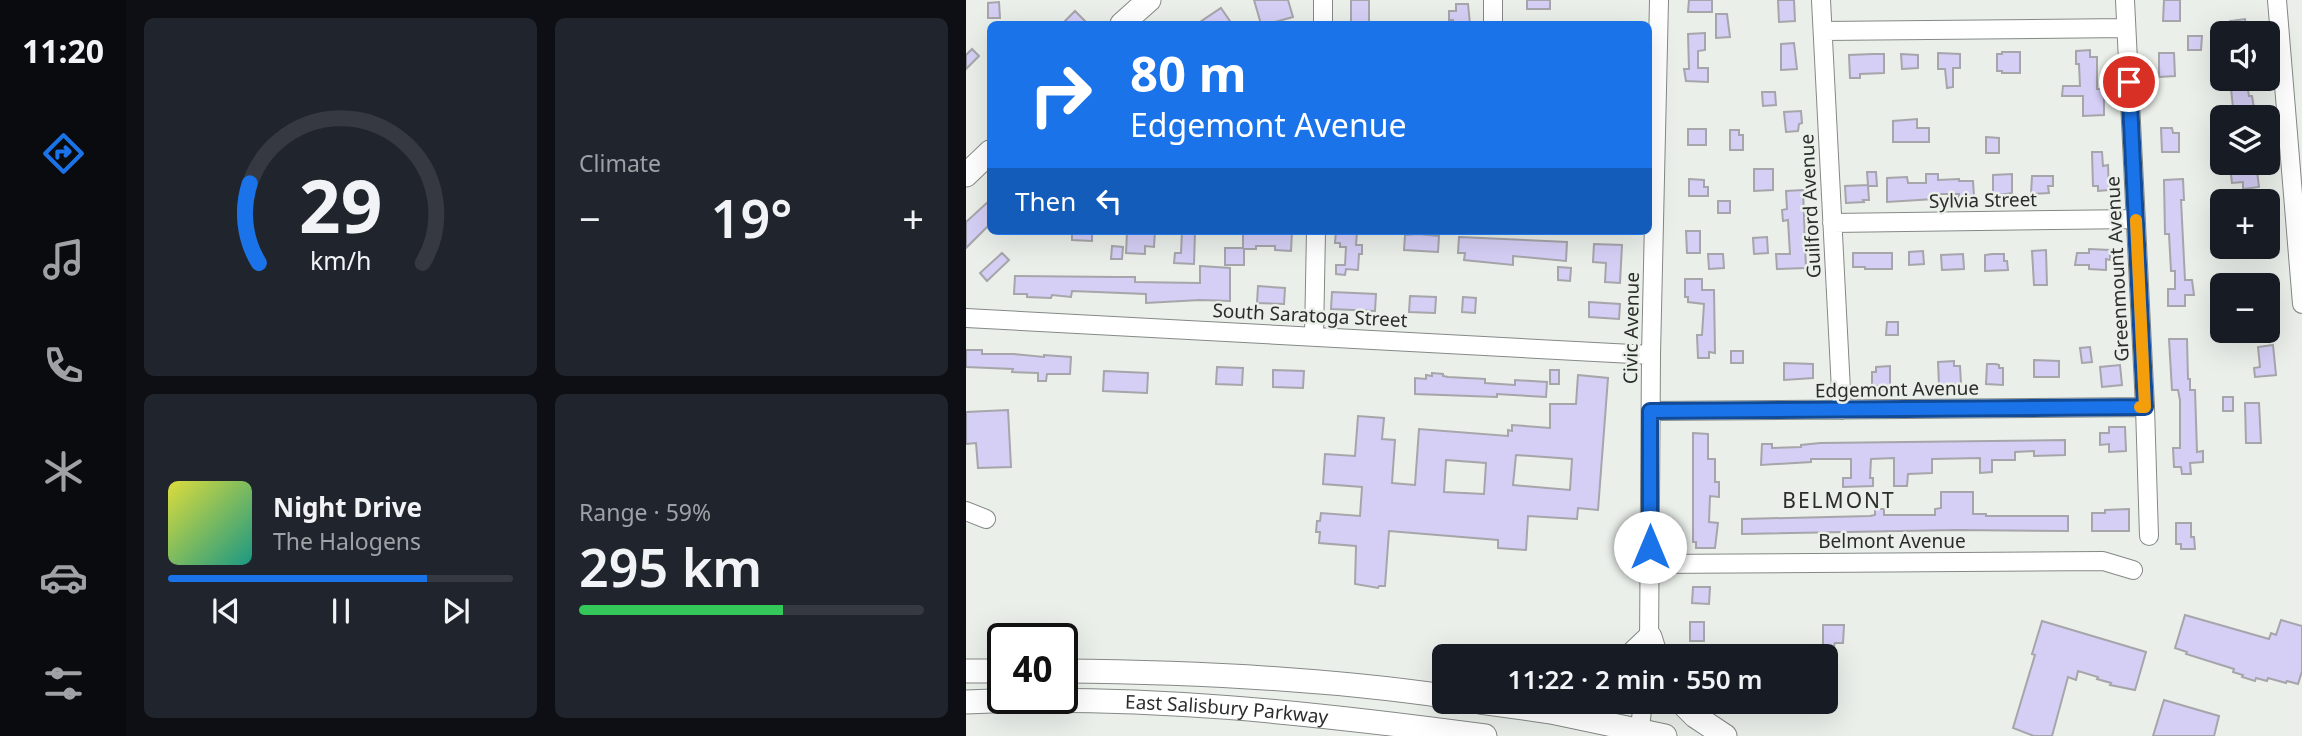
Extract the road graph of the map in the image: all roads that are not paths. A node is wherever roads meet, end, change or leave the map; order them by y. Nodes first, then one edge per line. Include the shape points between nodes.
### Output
1 (1149, 0) edge
2 (1323, 0) edge
3 (1493, 0) edge
4 (1659, 0) edge
5 (1821, 0) edge
6 (2125, 0) edge
7 (2277, 0) edge
8 (1125, 21) edge
9 (1323, 21) edge
10 (1493, 21) edge
11 (2126, 28) junction
12 (1823, 32) junction
13 (987, 155) edge
14 (966, 175) edge
15 (1652, 196) edge
16 (2136, 219) junction
17 (1832, 223) junction
18 (1317, 235) edge
19 (1651, 235) edge
20 (2302, 304) edge
21 (966, 318) edge
22 (1314, 337) junction
23 (1651, 355) junction
24 (2145, 407) junction
25 (1650, 411) junction
26 (1842, 411) junction
27 (966, 512) edge
28 (986, 519) dead end
29 (2148, 536) dead end
30 (1650, 564) junction
31 (2133, 570) dead end
32 (1651, 644) edge
33 (966, 671) edge
34 (987, 671) edge
35 (1078, 671) edge
36 (1432, 695) edge
37 (966, 702) edge
38 (1559, 714) edge
39 (1642, 714) edge
40 (1693, 714) edge
41 (1362, 719) junction
42 (1640, 733) edge
43 (1409, 736) edge
44 (1485, 736) edge
45 (1665, 736) edge
46 (1726, 736) edge

1 - 8 main road
2 - 9 street
3 - 10 street
4 - 15 street, Civic Avenue
5 - 12 street, Guilford Avenue
6 - 11 street, Greenmount Avenue
7 - 20 street
11 - 12 street
11 - 16 street, Greenmount Avenue
12 - 17 street, Guilford Avenue
13 - 14 main road
16 - 17 street, Sylvia Street
16 - 24 street, Greenmount Avenue
17 - 26 street, Guilford Avenue
18 - 22 street
19 - 23 street, Civic Avenue
21 - 22 street, South Saratoga Street
22 - 23 street, South Saratoga Street
23 - 25 street, Civic Avenue
24 - 26 street, Edgemont Avenue
24 - 29 street, Greenmount Avenue
25 - 26 street, Edgemont Avenue
25 - 30 street, Civic Avenue
27 - 28 street
30 - 31 street, Belmont Avenue via 2103,561
30 - 32 street, Civic Avenue
33 - 34 main road
35 - 36 main road, East Salisbury Parkway via 1208,674
37 - 41 main road, East Salisbury Parkway via 1132,702
38 - 42 main road
39 - 42 street
40 - 46 main road
41 - 43 main road
41 - 44 main road, East Salisbury Parkway
42 - 45 main road

